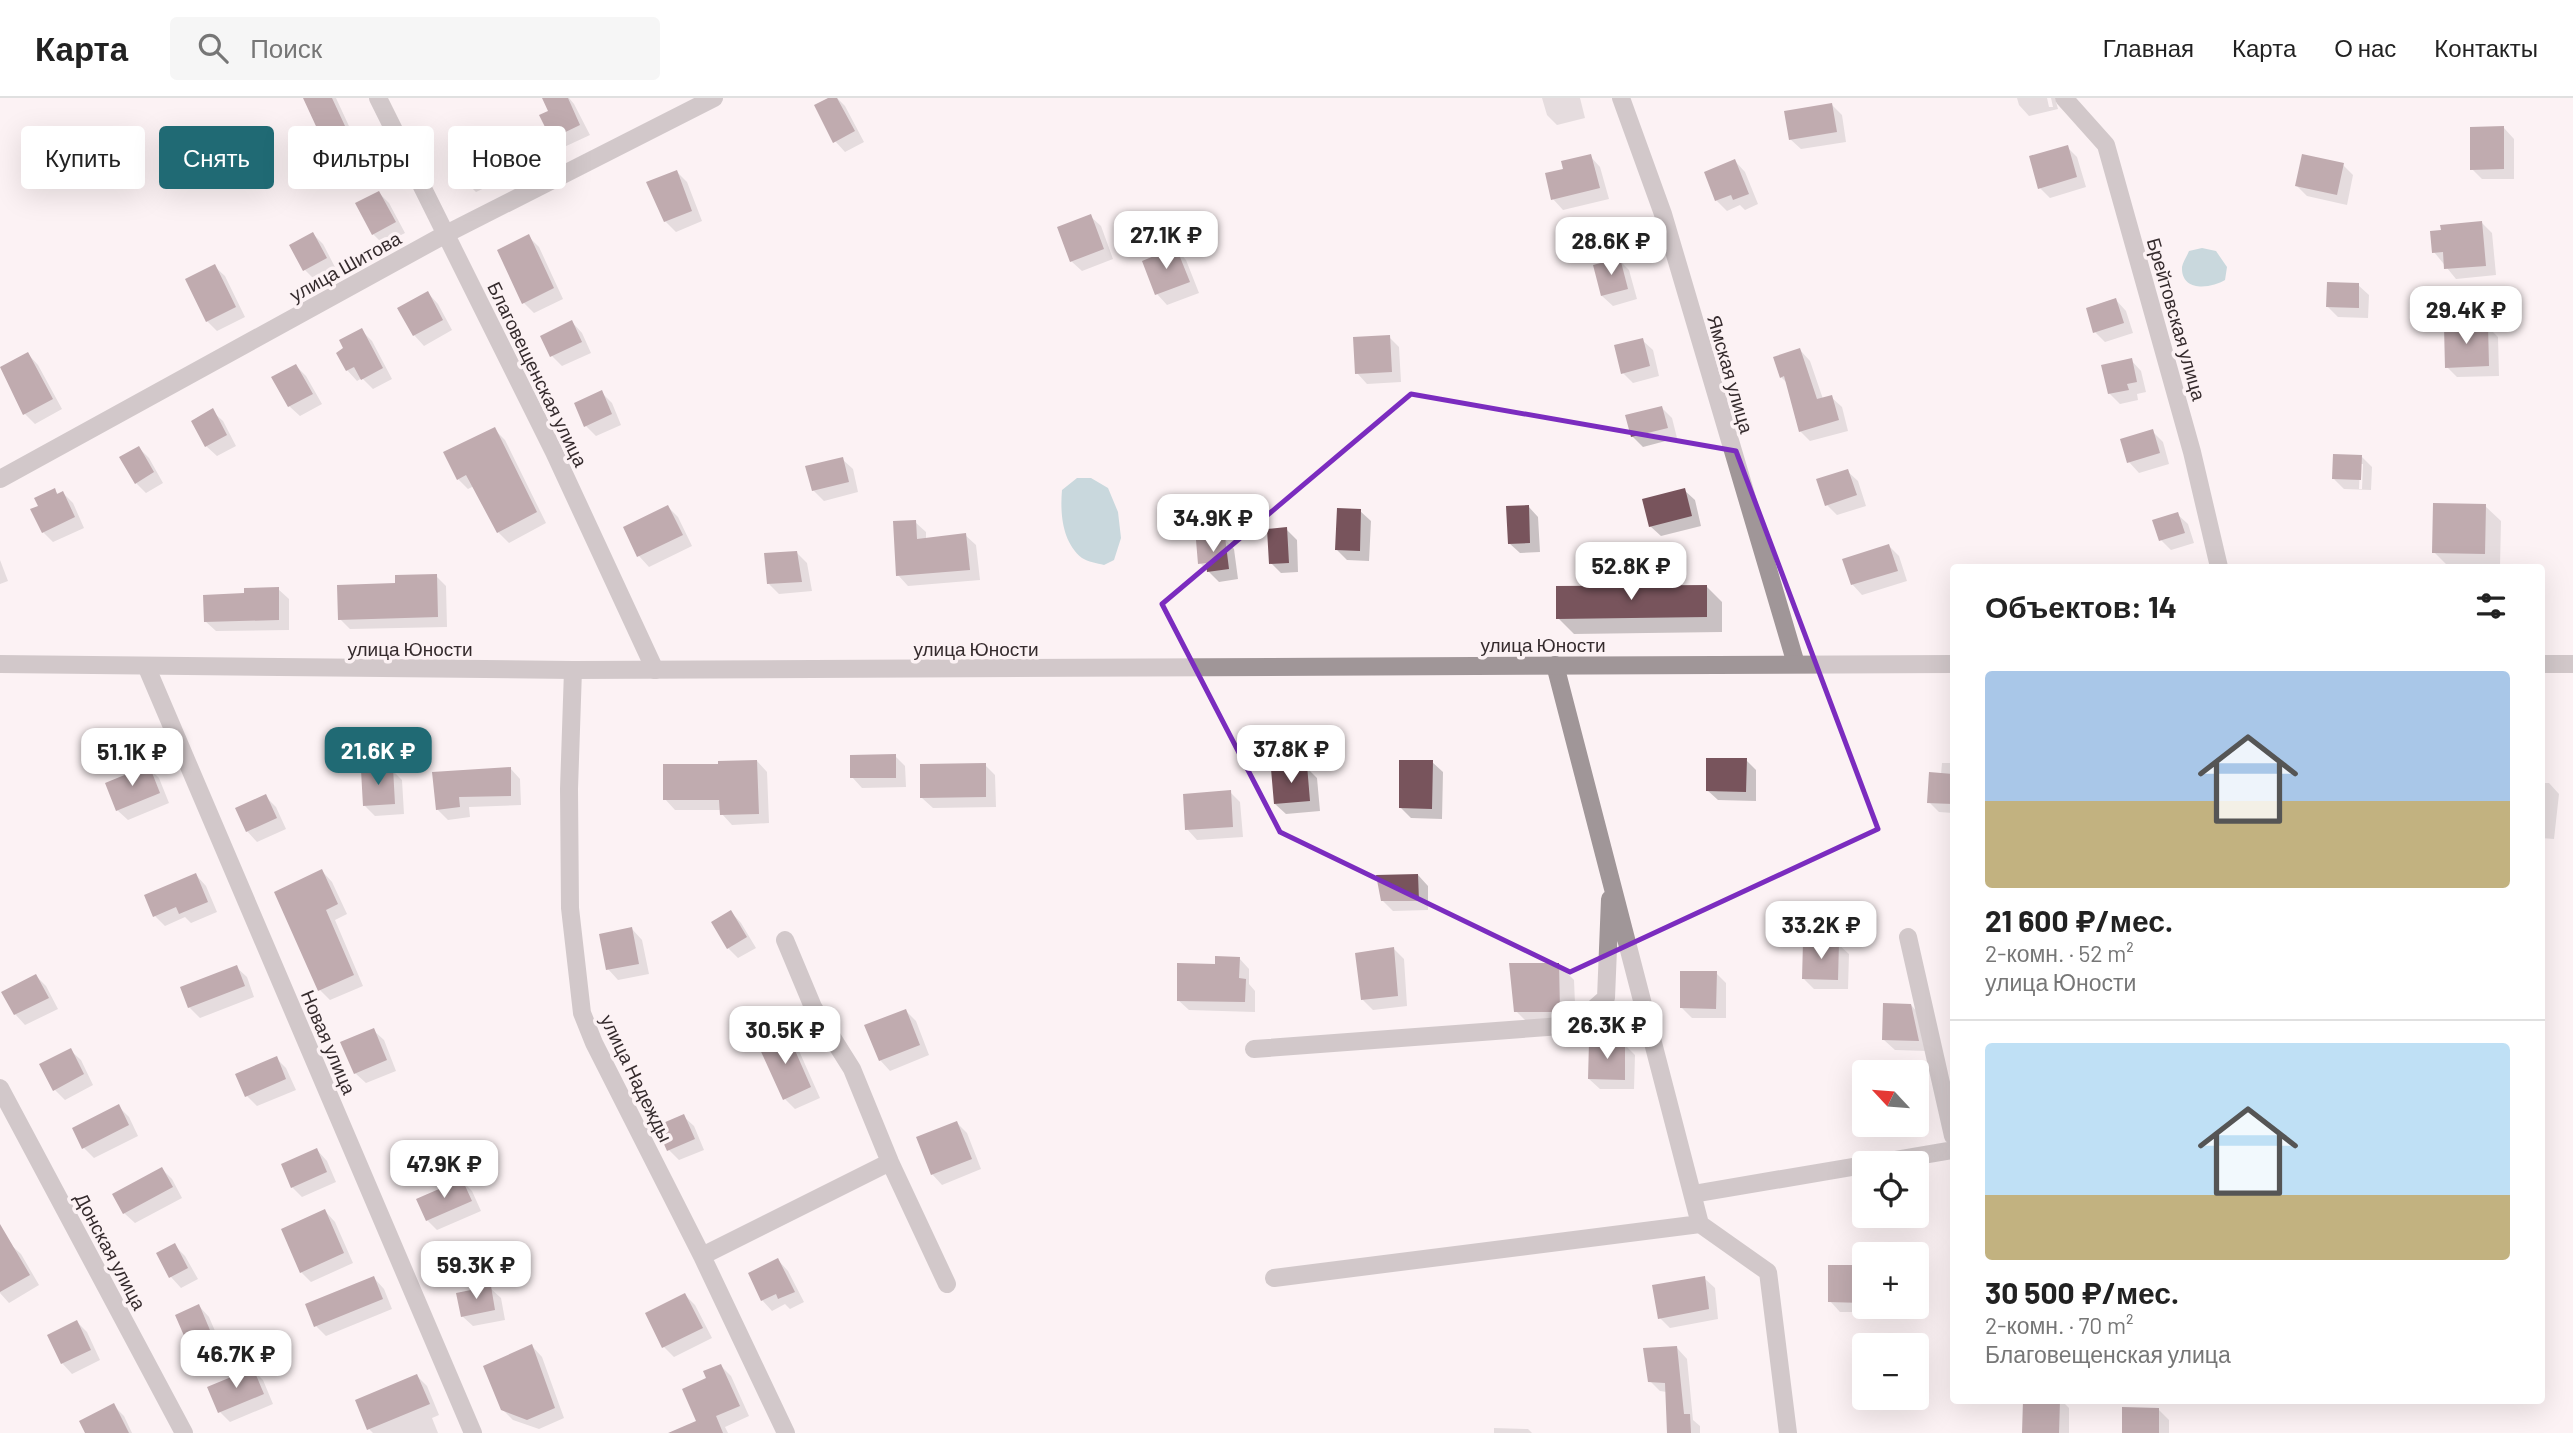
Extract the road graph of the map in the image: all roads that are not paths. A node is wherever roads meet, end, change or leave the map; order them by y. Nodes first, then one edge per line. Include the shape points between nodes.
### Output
1 (378, 98) edge
2 (714, 98) edge
3 (1621, 98) edge
4 (2064, 98) edge
5 (446, 234) junction
6 (0, 479) edge
7 (2217, 564) edge
8 (0, 664) edge
9 (1796, 664) junction
10 (1950, 664) edge
11 (2545, 664) edge
12 (2573, 664) edge
13 (1555, 665) junction
14 (147, 668) junction
15 (573, 670) junction
16 (655, 670) junction
17 (1611, 878) junction
18 (1908, 937) dead end
19 (785, 940) dead end
20 (1254, 1049) dead end
21 (0, 1088) edge
22 (1950, 1123) edge
23 (1950, 1151) edge
24 (1929, 1154) edge
25 (890, 1162) junction
26 (1852, 1167) edge
27 (1693, 1194) junction
28 (1700, 1224) junction
29 (702, 1256) junction
30 (1274, 1278) dead end
31 (947, 1284) dead end
32 (184, 1433) edge
33 (473, 1433) edge
34 (786, 1433) edge
35 (1788, 1433) edge

1 - 5 street, Благовещенская улица
2 - 5 street, улица Шитова
3 - 9 street, Ямская улица via 1663,214
4 - 7 street, Брейтовская улица via 2106,145 2192,452
5 - 6 street, улица Шитова
5 - 16 street, Благовещенская улица
8 - 14 street, улица Юности
9 - 10 street, улица Юности
9 - 13 street, улица Юности
11 - 12 street
13 - 16 street, улица Юности
13 - 17 street
14 - 15 street, улица Юности
14 - 33 street, Новая улица
15 - 16 street, улица Юности
15 - 29 street, улица Надежды via 569,908 582,1013
17 - 20 street via 1606,998 1575,1025
17 - 27 street
18 - 22 street
19 - 25 street via 813,1007 852,1069
21 - 32 street, Донская улица
23 - 24 street
25 - 29 street
25 - 31 street
26 - 27 street
27 - 28 street
28 - 30 street
28 - 35 street via 1768,1272
29 - 34 street, улица Надежды

